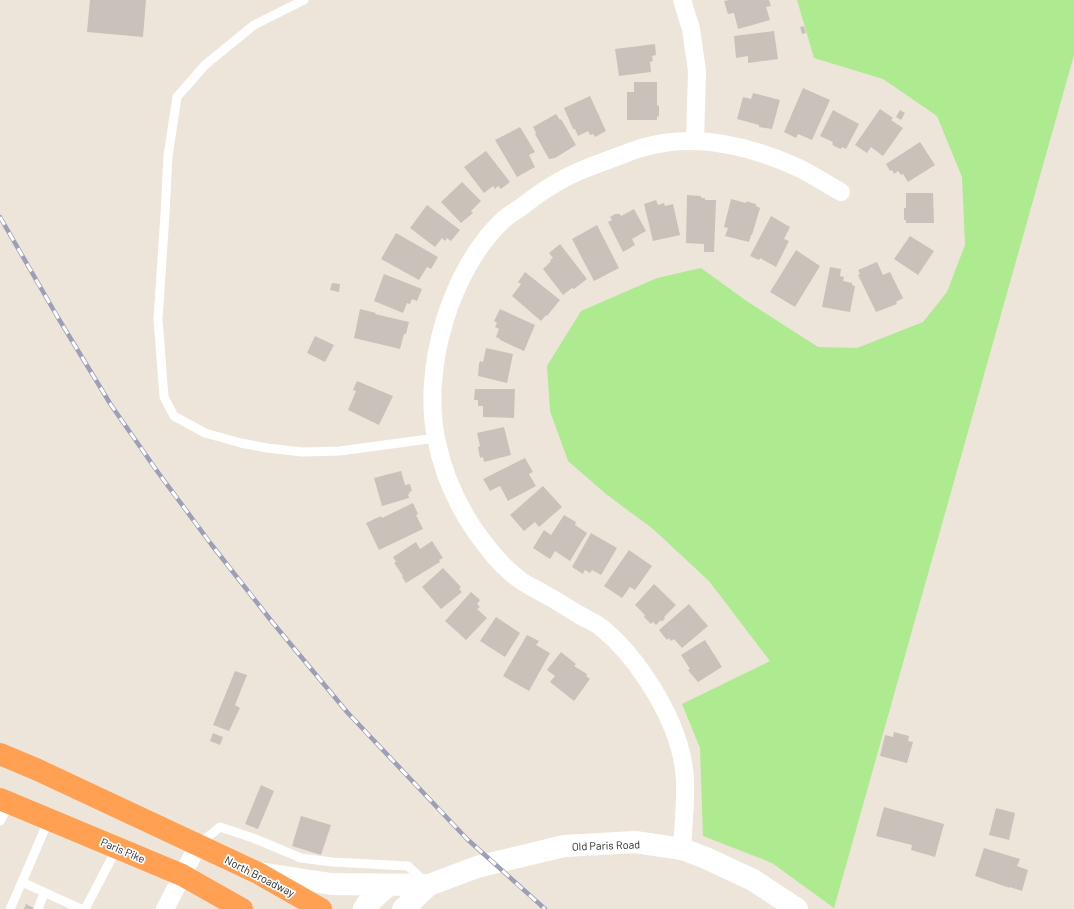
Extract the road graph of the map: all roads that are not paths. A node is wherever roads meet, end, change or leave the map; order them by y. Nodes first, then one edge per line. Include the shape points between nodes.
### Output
1 (304, 0) edge
2 (682, 0) edge
3 (695, 141) junction
4 (841, 192) dead end
5 (436, 438) junction
6 (0, 754) edge
7 (3, 808) edge
8 (49, 819) junction
9 (198, 845) junction
10 (117, 848) junction
11 (682, 849) junction
12 (258, 873) junction
13 (182, 875) junction
14 (22, 882) junction
15 (389, 885) junction
16 (428, 885) junction
17 (44, 892) junction
18 (60, 905) edge
19 (10, 909) edge
20 (38, 909) edge
21 (81, 909) edge
22 (85, 909) edge
23 (165, 909) edge
24 (242, 909) edge
25 (321, 909) edge
26 (364, 909) edge
27 (403, 909) edge
28 (417, 909) edge
29 (797, 909) edge

1 - 5 lane via 254,25 205,65 177,97 168,156 158,319 164,398 174,416 205,433 267,448 302,452 340,451
2 - 3 street via 691,29 696,71
3 - 4 street via 716,142 757,151 794,166
3 - 5 street via 645,147 580,171 550,187 502,221 468,264 449,305 439,344 433,388
5 - 11 street via 456,500 489,550 521,581 601,627 628,653 658,699 669,721 682,761 685,782
6 - 9 highway
7 - 8 highway, Paris Pike
8 - 10 highway, Paris Pike
8 - 14 lane
9 - 12 highway, North Broadway
9 - 13 street
9 - 16 lane via 220,827 301,858 408,866
10 - 13 highway, Paris Pike
10 - 22 lane
11 - 16 street, Old Paris Road via 635,842 564,846 477,867
11 - 29 street, Old Paris Road via 753,880
12 - 15 street, Old Paris Road via 331,884
12 - 25 highway, North Broadway
13 - 23 street
13 - 24 highway, Paris Pike
14 - 17 lane
14 - 19 lane
15 - 16 street, Old Paris Road
15 - 26 street
16 - 27 street, Old Paris Road
16 - 28 street
17 - 18 lane
17 - 20 lane
18 - 21 lane

